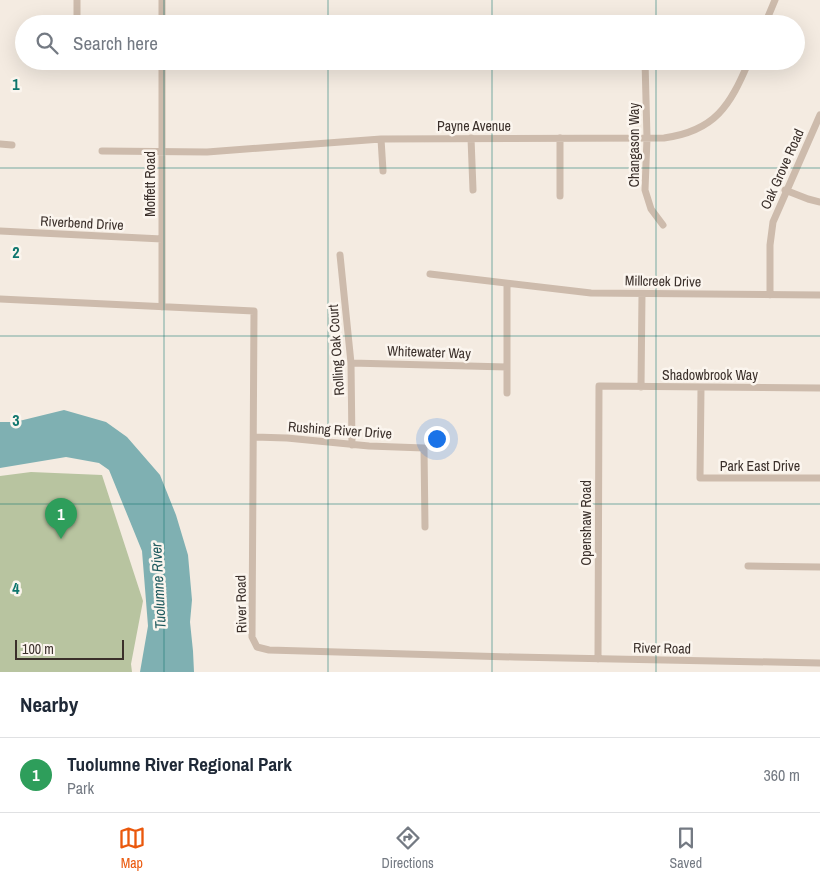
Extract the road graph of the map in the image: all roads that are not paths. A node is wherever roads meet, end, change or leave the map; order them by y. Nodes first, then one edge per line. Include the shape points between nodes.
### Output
1 (77, 0) edge
2 (162, 0) edge
3 (775, 0) edge
4 (77, 15) edge
5 (162, 15) edge
6 (768, 15) edge
7 (162, 70) edge
8 (645, 70) edge
9 (744, 70) edge
10 (820, 115) edge
11 (471, 138) junction
12 (560, 138) junction
13 (647, 138) junction
14 (381, 139) junction
15 (0, 144) edge
16 (12, 145) dead end
17 (102, 151) dead end
18 (162, 152) junction
19 (383, 171) dead end
20 (473, 190) dead end
21 (786, 190) junction
22 (560, 196) dead end
23 (820, 202) edge
24 (663, 225) dead end
25 (0, 231) edge
26 (162, 239) junction
27 (340, 255) dead end
28 (430, 274) dead end
29 (507, 284) junction
30 (642, 294) junction
31 (770, 295) junction
32 (820, 295) edge
33 (0, 299) edge
34 (162, 307) junction
35 (351, 363) junction
36 (507, 367) junction
37 (599, 386) joint
38 (641, 387) junction
39 (701, 388) junction
40 (820, 388) edge
41 (507, 393) dead end
42 (254, 437) junction
43 (352, 444) junction
44 (820, 478) edge
45 (425, 527) dead end
46 (748, 566) dead end
47 (820, 567) edge
48 (598, 659) junction
49 (820, 663) edge

1 - 4 street
2 - 5 street
3 - 6 street
7 - 18 street, Moffett Road
8 - 13 street, Changason Way
9 - 13 street, Payne Avenue via 731,99 706,124 686,134
10 - 21 street, Oak Grove Road
11 - 12 street, Payne Avenue
11 - 14 street, Payne Avenue
11 - 20 street
12 - 13 street, Payne Avenue
12 - 22 street
13 - 24 street, Changason Way via 645,190 651,209
14 - 18 street, Payne Avenue via 252,150
14 - 19 street
15 - 16 street
17 - 18 street, Payne Avenue
18 - 26 street, Moffett Road
21 - 23 street
21 - 31 street, Oak Grove Road via 772,222
25 - 26 street, Riverbend Drive
26 - 34 street, Moffett Road
27 - 35 street, Rolling Oak Court
28 - 29 street, Millcreek Drive
29 - 30 street, Millcreek Drive
29 - 36 street
30 - 31 street, Millcreek Drive
30 - 38 street
31 - 32 street, Millcreek Drive
33 - 34 street, River Road
34 - 42 street, River Road via 254,311
35 - 36 street, Whitewater Way
35 - 43 street, Rolling Oak Court
36 - 41 street
37 - 38 street, Shadowbrook Way
37 - 48 street, Openshaw Road
38 - 39 street, Shadowbrook Way
39 - 40 street, Shadowbrook Way
39 - 44 street, Park East Drive via 700,478
42 - 43 street, Rushing River Drive
42 - 48 street, River Road via 252,637 257,647 269,650
43 - 45 street, Rushing River Drive via 424,448
46 - 47 street
48 - 49 street, River Road

